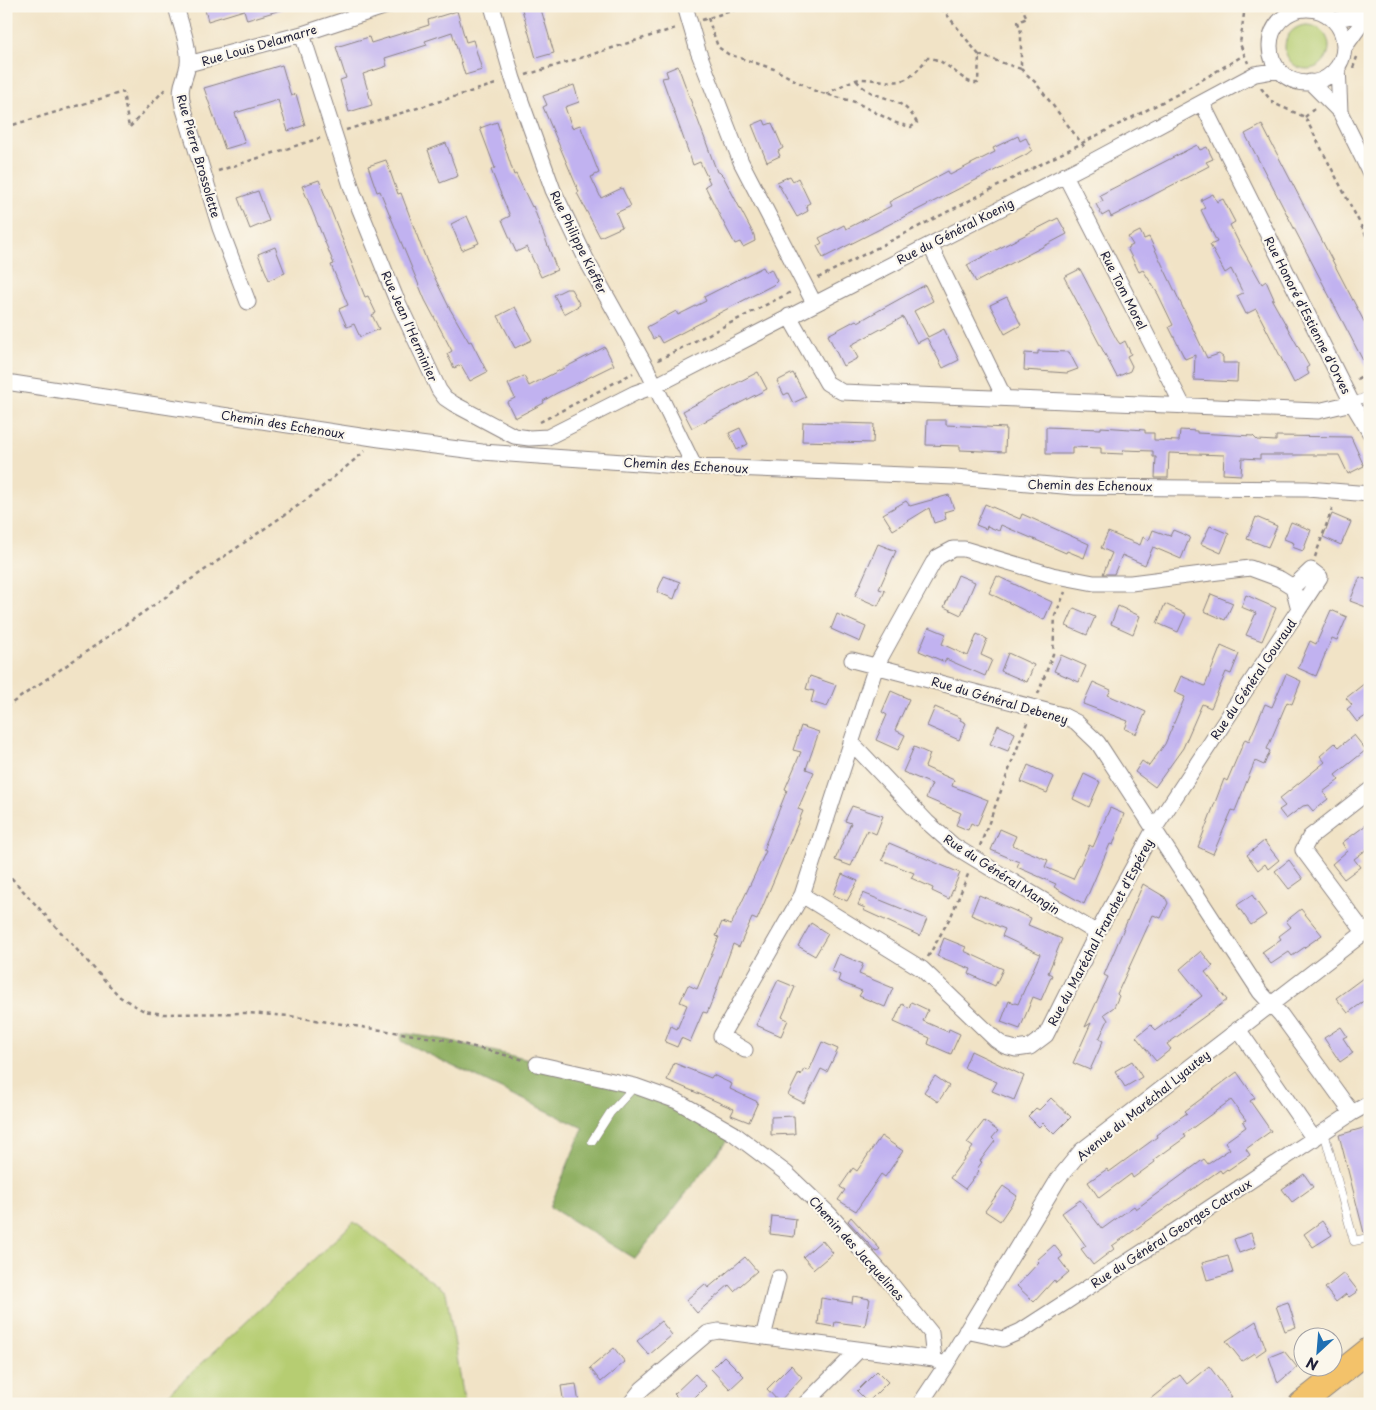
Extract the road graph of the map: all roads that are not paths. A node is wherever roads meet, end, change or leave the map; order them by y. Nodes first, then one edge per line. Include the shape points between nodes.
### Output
1 (176, 6) edge
2 (386, 6) edge
3 (492, 6) edge
4 (685, 6) edge
5 (1274, 6) edge
6 (1312, 8) edge
7 (364, 10) edge
8 (1370, 13) edge
9 (1333, 20) junction
10 (1278, 24) junction
11 (302, 34) junction
12 (1344, 48) junction
13 (1270, 51) junction
14 (188, 64) junction
15 (1338, 66) junction
16 (1280, 70) junction
17 (1255, 74) junction
18 (1310, 82) junction
19 (1202, 104) junction
20 (1340, 112) junction
21 (1370, 172) edge
22 (1065, 175) junction
23 (930, 245) junction
24 (248, 302) dead end
25 (814, 303) junction
26 (789, 316) junction
27 (6, 382) edge
28 (654, 386) junction
29 (1004, 397) junction
30 (1363, 398) edge
31 (1182, 404) junction
32 (1370, 433) edge
33 (694, 466) junction
34 (1370, 494) edge
35 (1292, 587) junction
36 (1299, 609) junction
37 (852, 660) dead end
38 (876, 666) junction
39 (851, 742) junction
40 (1370, 790) edge
41 (1154, 828) junction
42 (802, 895) junction
43 (1367, 930) edge
44 (1097, 933) junction
45 (1271, 1004) junction
46 (1238, 1029) junction
47 (745, 1050) dead end
48 (537, 1064) road end
49 (635, 1086) junction
50 (1370, 1104) edge
51 (1352, 1113) junction
52 (1319, 1135) junction
53 (592, 1141) dead end
54 (1369, 1240) edge
55 (778, 1278) dead end
56 (966, 1331) junction
57 (763, 1337) junction
58 (1370, 1349) edge
59 (859, 1350) junction
60 (940, 1362) junction
61 (1370, 1365) edge
62 (630, 1404) edge
63 (805, 1404) edge
64 (920, 1404) edge
65 (1301, 1404) edge
66 (1322, 1404) edge

1 - 14 street, Rue Pierre Brossolette
2 - 7 street, Rue Louis Delamarre
3 - 28 street, Rue Philippe Kieffer via 533,137 567,221
4 - 25 street via 741,162
5 - 10 street
6 - 9 street
6 - 10 street via 1296,10
7 - 11 street, Rue Louis Delamarre
8 - 9 street
8 - 12 street
9 - 12 street via 1341,33
10 - 13 street via 1270,42
11 - 14 street, Rue Louis Delamarre
11 - 28 street, Rue Jean l'Herminier via 354,195 395,296 445,398 514,436 548,437
12 - 15 street
13 - 16 street
13 - 17 street, Rue du Général Koenig
14 - 24 street, Rue Pierre Brossolette via 179,89 202,176
15 - 18 street via 1321,80
15 - 20 street
16 - 17 street, Rue du Général Koenig
16 - 18 street via 1288,78
17 - 19 street, Rue du Général Koenig
18 - 20 street
19 - 22 street, Rue du Général Koenig
19 - 30 street, Rue Honoré d'Estienne d'Orves
20 - 21 street
22 - 23 street, Rue du Général Koenig
22 - 31 street, Rue Tom Morel
23 - 25 street, Rue du Général Koenig
23 - 29 street
25 - 26 street, Rue du Général Koenig
26 - 28 street, Rue du Général Koenig
26 - 29 street, Rue Honoré d'Estienne d'Orves via 827,383 842,392
27 - 33 street, Chemin des Echenoux via 482,452
28 - 33 street, Rue Philippe Kieffer
29 - 31 street, Rue Honoré d'Estienne d'Orves
30 - 31 street, Rue Honoré d'Estienne d'Orves via 1318,411
30 - 32 street
33 - 34 street, Chemin des Echenoux via 955,477 1075,487 1307,489
35 - 36 street, Rue du Général Gouraud
35 - 36 street via 1311,570 1320,577
35 - 38 street via 1250,568 1114,584 1070,580 964,549 952,549 933,563
36 - 41 street, Rue du Général Gouraud
37 - 38 street, Rue du Général Debeney
38 - 39 street
38 - 41 street, Rue du Général Debeney via 1062,715 1086,730 1098,743
39 - 42 street
39 - 44 street, Rue du Général Mangin via 940,835
40 - 43 street via 1310,837 1303,850
41 - 44 street, Rue du Maréchal Franchet d'Espérey
41 - 45 street, Rue du Général Debeney via 1260,992
42 - 44 street, Rue du Maréchal Franchet d'Espérey via 922,969 996,1040 1016,1049 1030,1047 1046,1035
42 - 47 street via 721,1036
43 - 45 street, Avenue du Maréchal Lyautey
45 - 46 street, Avenue du Maréchal Lyautey
45 - 51 street, Rue du Général Debeney
46 - 52 street
46 - 56 street, Avenue du Maréchal Lyautey via 1081,1151 1059,1178
48 - 49 street, Chemin des Jacquelines
49 - 53 lane via 610,1113
49 - 60 street, Chemin des Jacquelines via 677,1101 725,1128 786,1173 830,1215 931,1333
50 - 51 street, Rue du Général Georges Catroux
51 - 52 street, Rue du Général Georges Catroux
52 - 54 lane via 1354,1241
52 - 56 street, Rue du Général Georges Catroux via 1003,1340
55 - 57 street
56 - 60 street, Avenue du Maréchal Lyautey
57 - 59 street
57 - 62 street via 719,1331 708,1333 642,1389
58 - 65 main road
59 - 60 street
59 - 63 street
60 - 64 street, Avenue du Maréchal Lyautey
61 - 66 main road

